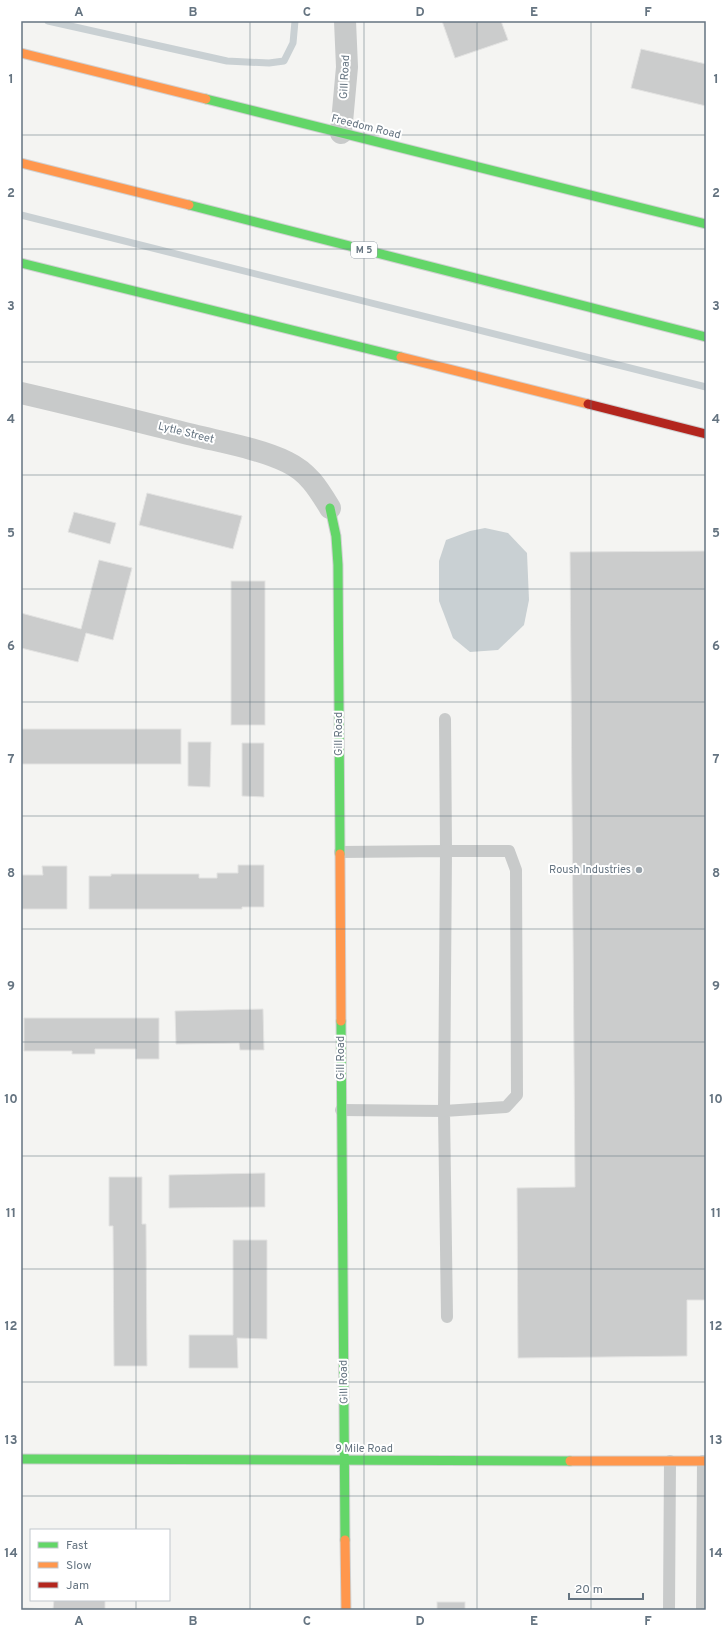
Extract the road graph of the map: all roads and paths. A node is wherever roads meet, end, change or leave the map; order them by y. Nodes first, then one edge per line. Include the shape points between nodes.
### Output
1 (345, 21) edge
2 (21, 52) edge
3 (341, 133) junction
4 (21, 163) edge
5 (706, 224) edge
6 (21, 264) edge
7 (706, 338) edge
8 (21, 393) edge
9 (706, 434) edge
10 (330, 508) joint
11 (444, 719) dead end
12 (446, 851) junction
13 (340, 852) junction
14 (341, 1110) junction
15 (444, 1111) junction
16 (447, 1317) dead end
17 (21, 1459) edge
18 (345, 1461) junction
19 (704, 1461) edge
20 (670, 1462) junction
21 (346, 1610) edge
22 (669, 1610) edge
23 (702, 1610) edge

1 - 3 street, Gill Road via 347,66
2 - 3 main road, Freedom Road
3 - 5 main road, Freedom Road
4 - 7 main road, M 5
6 - 9 main road via 457,370
8 - 10 street, Lytle Street via 220,442 287,462 316,484
10 - 13 main road, Gill Road via 336,536 338,565
11 - 12 lane
12 - 13 lane
12 - 15 lane
12 - 15 lane via 509,851 516,870 516,1095 506,1108
13 - 14 main road, Gill Road
14 - 15 lane
14 - 18 main road, Gill Road
15 - 16 lane
17 - 18 main road, 9 Mile Road
18 - 20 main road, 9 Mile Road
18 - 21 main road, Gill Road
19 - 20 main road, 9 Mile Road
19 - 23 lane
20 - 22 lane

